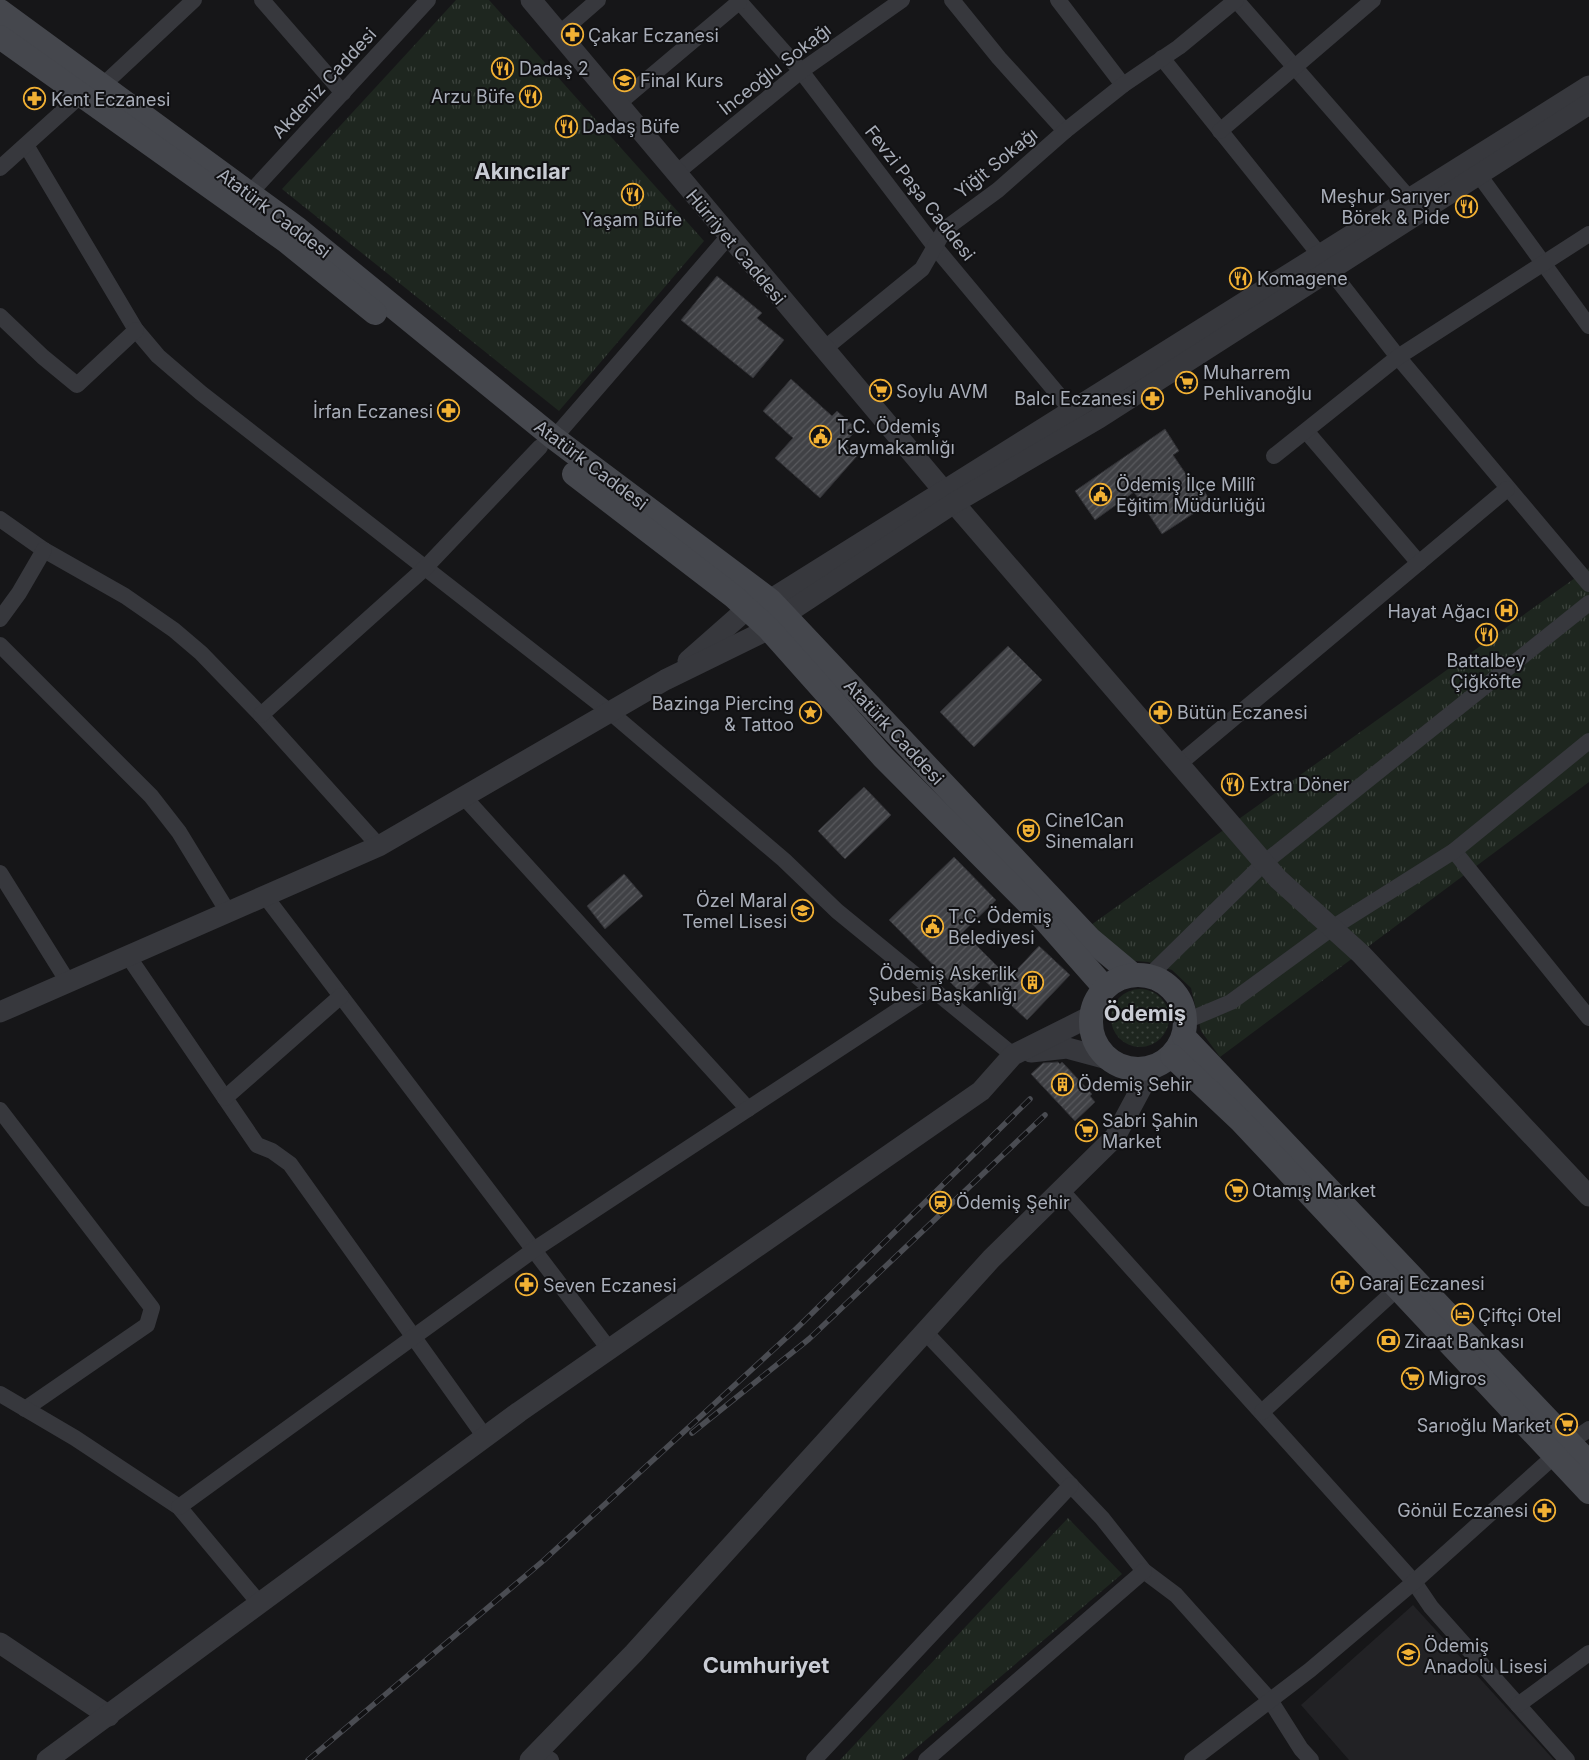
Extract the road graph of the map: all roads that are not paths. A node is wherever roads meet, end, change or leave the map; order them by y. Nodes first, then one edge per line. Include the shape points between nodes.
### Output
1 (194, 0) edge
2 (262, 0) edge
3 (428, 0) edge
4 (530, 0) edge
5 (598, 0) edge
6 (902, 0) edge
7 (952, 0) edge
8 (1058, 0) edge
9 (1236, 0) edge
10 (1373, 0) edge
11 (738, 1) edge
12 (0, 11) edge
13 (559, 34) junction
14 (0, 37) edge
15 (1162, 58) junction
16 (1295, 68) junction
17 (801, 71) junction
18 (1123, 85) junction
19 (102, 86) junction
20 (1589, 86) edge
21 (343, 93) junction
22 (81, 95) junction
23 (618, 104) junction
24 (1589, 104) edge
25 (1065, 131) junction
26 (1220, 131) junction
27 (26, 145) junction
28 (0, 168) edge
29 (675, 174) junction
30 (1479, 174) junction
31 (250, 193) junction
32 (1408, 198) junction
33 (1589, 234) edge
34 (728, 237) junction
35 (935, 247) junction
36 (1325, 262) junction
37 (1543, 262) junction
38 (0, 316) edge
39 (1589, 326) edge
40 (136, 330) junction
41 (824, 349) junction
42 (1398, 357) junction
43 (1072, 411) junction
44 (1306, 430) junction
45 (547, 443) junction
46 (1274, 456) dead end
47 (1507, 489) junction
48 (949, 498) junction
49 (0, 519) edge
50 (44, 550) junction
51 (1419, 563) junction
52 (425, 568) junction
53 (1589, 584) edge
54 (1589, 604) edge
55 (747, 609) junction
56 (774, 615) junction
57 (0, 619) edge
58 (0, 645) edge
59 (665, 680) junction
60 (610, 712) junction
61 (261, 715) junction
62 (1589, 741) edge
63 (1179, 764) junction
64 (464, 797) junction
65 (379, 846) junction
66 (1454, 851) junction
67 (1264, 863) junction
68 (0, 872) edge
69 (265, 896) junction
70 (228, 912) junction
71 (1332, 928) junction
72 (128, 956) junction
73 (1141, 975) junction
74 (68, 982) junction
75 (932, 988) junction
76 (1104, 988) junction
77 (342, 996) junction
78 (0, 1012) edge
79 (1091, 1016) junction
80 (1589, 1018) edge
81 (1180, 1038) junction
82 (1013, 1055) junction
83 (1108, 1059) junction
84 (1152, 1068) junction
85 (225, 1098) junction
86 (748, 1109) junction
87 (0, 1110) edge
88 (1061, 1190) junction
89 (1589, 1196) edge
90 (535, 1249) junction
91 (1398, 1288) junction
92 (925, 1332) junction
93 (414, 1338) junction
94 (610, 1350) junction
95 (0, 1394) edge
96 (25, 1409) junction
97 (1262, 1412) junction
98 (485, 1437) junction
99 (1572, 1442) edge
100 (1589, 1463) edge
101 (1071, 1485) junction
102 (1589, 1492) edge
103 (179, 1507) junction
104 (1144, 1571) junction
105 (1414, 1582) junction
106 (260, 1604) junction
107 (0, 1643) edge
108 (1589, 1653) edge
109 (1270, 1700) junction
110 (1518, 1705) junction
111 (109, 1716) junction
112 (539, 1757) edge
113 (47, 1760) edge
114 (814, 1760) edge
115 (926, 1760) edge
116 (1192, 1760) edge
117 (1311, 1760) edge
118 (1567, 1760) edge

1 - 19 street
2 - 21 street
3 - 21 street, Akdeniz Caddesi
4 - 13 street, Hürriyet Caddesi
5 - 13 street
6 - 17 street, İnceoğlu Sokağı
7 - 25 street
8 - 18 street
9 - 15 street, Yiğit Sokağı
9 - 16 street
10 - 16 street
11 - 17 street, Fevzi Paşa Caddesi
11 - 23 street
12 - 19 main road, Atatürk Caddesi
13 - 23 street, Hürriyet Caddesi
14 - 22 main road, Atatürk Caddesi
15 - 18 street, Yiğit Sokağı
15 - 26 street
16 - 26 street
16 - 32 street
17 - 29 street, İnceoğlu Sokağı
17 - 35 street, Fevzi Paşa Caddesi
18 - 25 street, Yiğit Sokağı
19 - 22 street
19 - 31 main road, Atatürk Caddesi
20 - 32 street
21 - 31 street, Akdeniz Caddesi
22 - 27 street
22 - 45 main road, Atatürk Caddesi via 286,241
23 - 29 street, Hürriyet Caddesi
24 - 30 street
25 - 35 street, Yiğit Sokağı via 998,190 945,229
26 - 36 street
27 - 28 street
27 - 40 street
29 - 34 street, Hürriyet Caddesi
30 - 36 street
30 - 37 street
31 - 45 main road, Atatürk Caddesi via 298,229
32 - 36 street
33 - 37 street
34 - 41 street, Hürriyet Caddesi
34 - 45 street
35 - 41 street, Yiğit Sokağı via 922,269
35 - 43 street, Fevzi Paşa Caddesi
36 - 42 street
36 - 43 street
36 - 48 street via 1099,418
37 - 39 street
37 - 42 street
38 - 40 street via 77,385
40 - 52 street via 158,356 202,393
41 - 48 street, Hürriyet Caddesi
42 - 44 street
42 - 47 street
43 - 48 street
44 - 46 street
44 - 51 street
45 - 52 street
45 - 55 main road, Atatürk Caddesi
45 - 56 main road, Atatürk Caddesi
47 - 51 street
47 - 53 street
48 - 56 street
48 - 63 street, Hürriyet Caddesi
49 - 50 street
50 - 57 street
50 - 61 street via 125,596 174,630
51 - 63 street
52 - 60 street
52 - 61 street
54 - 67 street
55 - 56 main road, Atatürk Caddesi
55 - 59 street
56 - 59 street
56 - 73 main road, Atatürk Caddesi via 1090,939
56 - 76 main road, Atatürk Caddesi via 884,757 1050,926
58 - 70 street via 151,796 179,832
59 - 60 street
60 - 64 street
60 - 75 street via 784,860 837,911
61 - 65 street
62 - 66 street
63 - 67 street, Hürriyet Caddesi
64 - 65 street
64 - 86 street
65 - 69 street
66 - 71 street
66 - 80 street
67 - 71 street, Hürriyet Caddesi
67 - 73 street
68 - 74 street
69 - 70 street
69 - 77 street
70 - 72 street
71 - 81 street
71 - 89 street, Hürriyet Caddesi via 1361,954
72 - 74 street
72 - 85 street
73 - 76 main road via 1118,979
73 - 81 main road via 1164,982 1175,992 1183,1006
74 - 78 street
75 - 82 street
75 - 86 street
76 - 79 main road via 1095,1001
77 - 85 street
77 - 90 street
79 - 82 street
79 - 83 main road via 1092,1032
81 - 84 main road via 1166,1061
81 - 91 main road via 1241,1121
81 - 99 main road
82 - 83 street via 1066,1048
82 - 94 street via 981,1091
83 - 84 main road via 1122,1067
84 - 88 street via 1115,1137
85 - 93 street via 257,1145 290,1164
86 - 90 street
87 - 96 street via 152,1308 147,1325
88 - 92 street via 991,1259
88 - 97 street
90 - 93 street
90 - 94 street
91 - 97 street
91 - 99 main road
92 - 101 street
92 - 112 street
93 - 98 street
93 - 103 street
94 - 98 street
95 - 96 street
96 - 103 street
97 - 105 street
98 - 106 street
99 - 100 main road
99 - 102 main road
99 - 105 street
101 - 104 street
101 - 114 street
103 - 106 street
104 - 109 street via 1176,1595
104 - 115 street
105 - 109 street
105 - 110 street via 1430,1607
106 - 111 street
107 - 111 street
108 - 110 street
109 - 116 street
109 - 117 street
110 - 118 street
111 - 113 street

